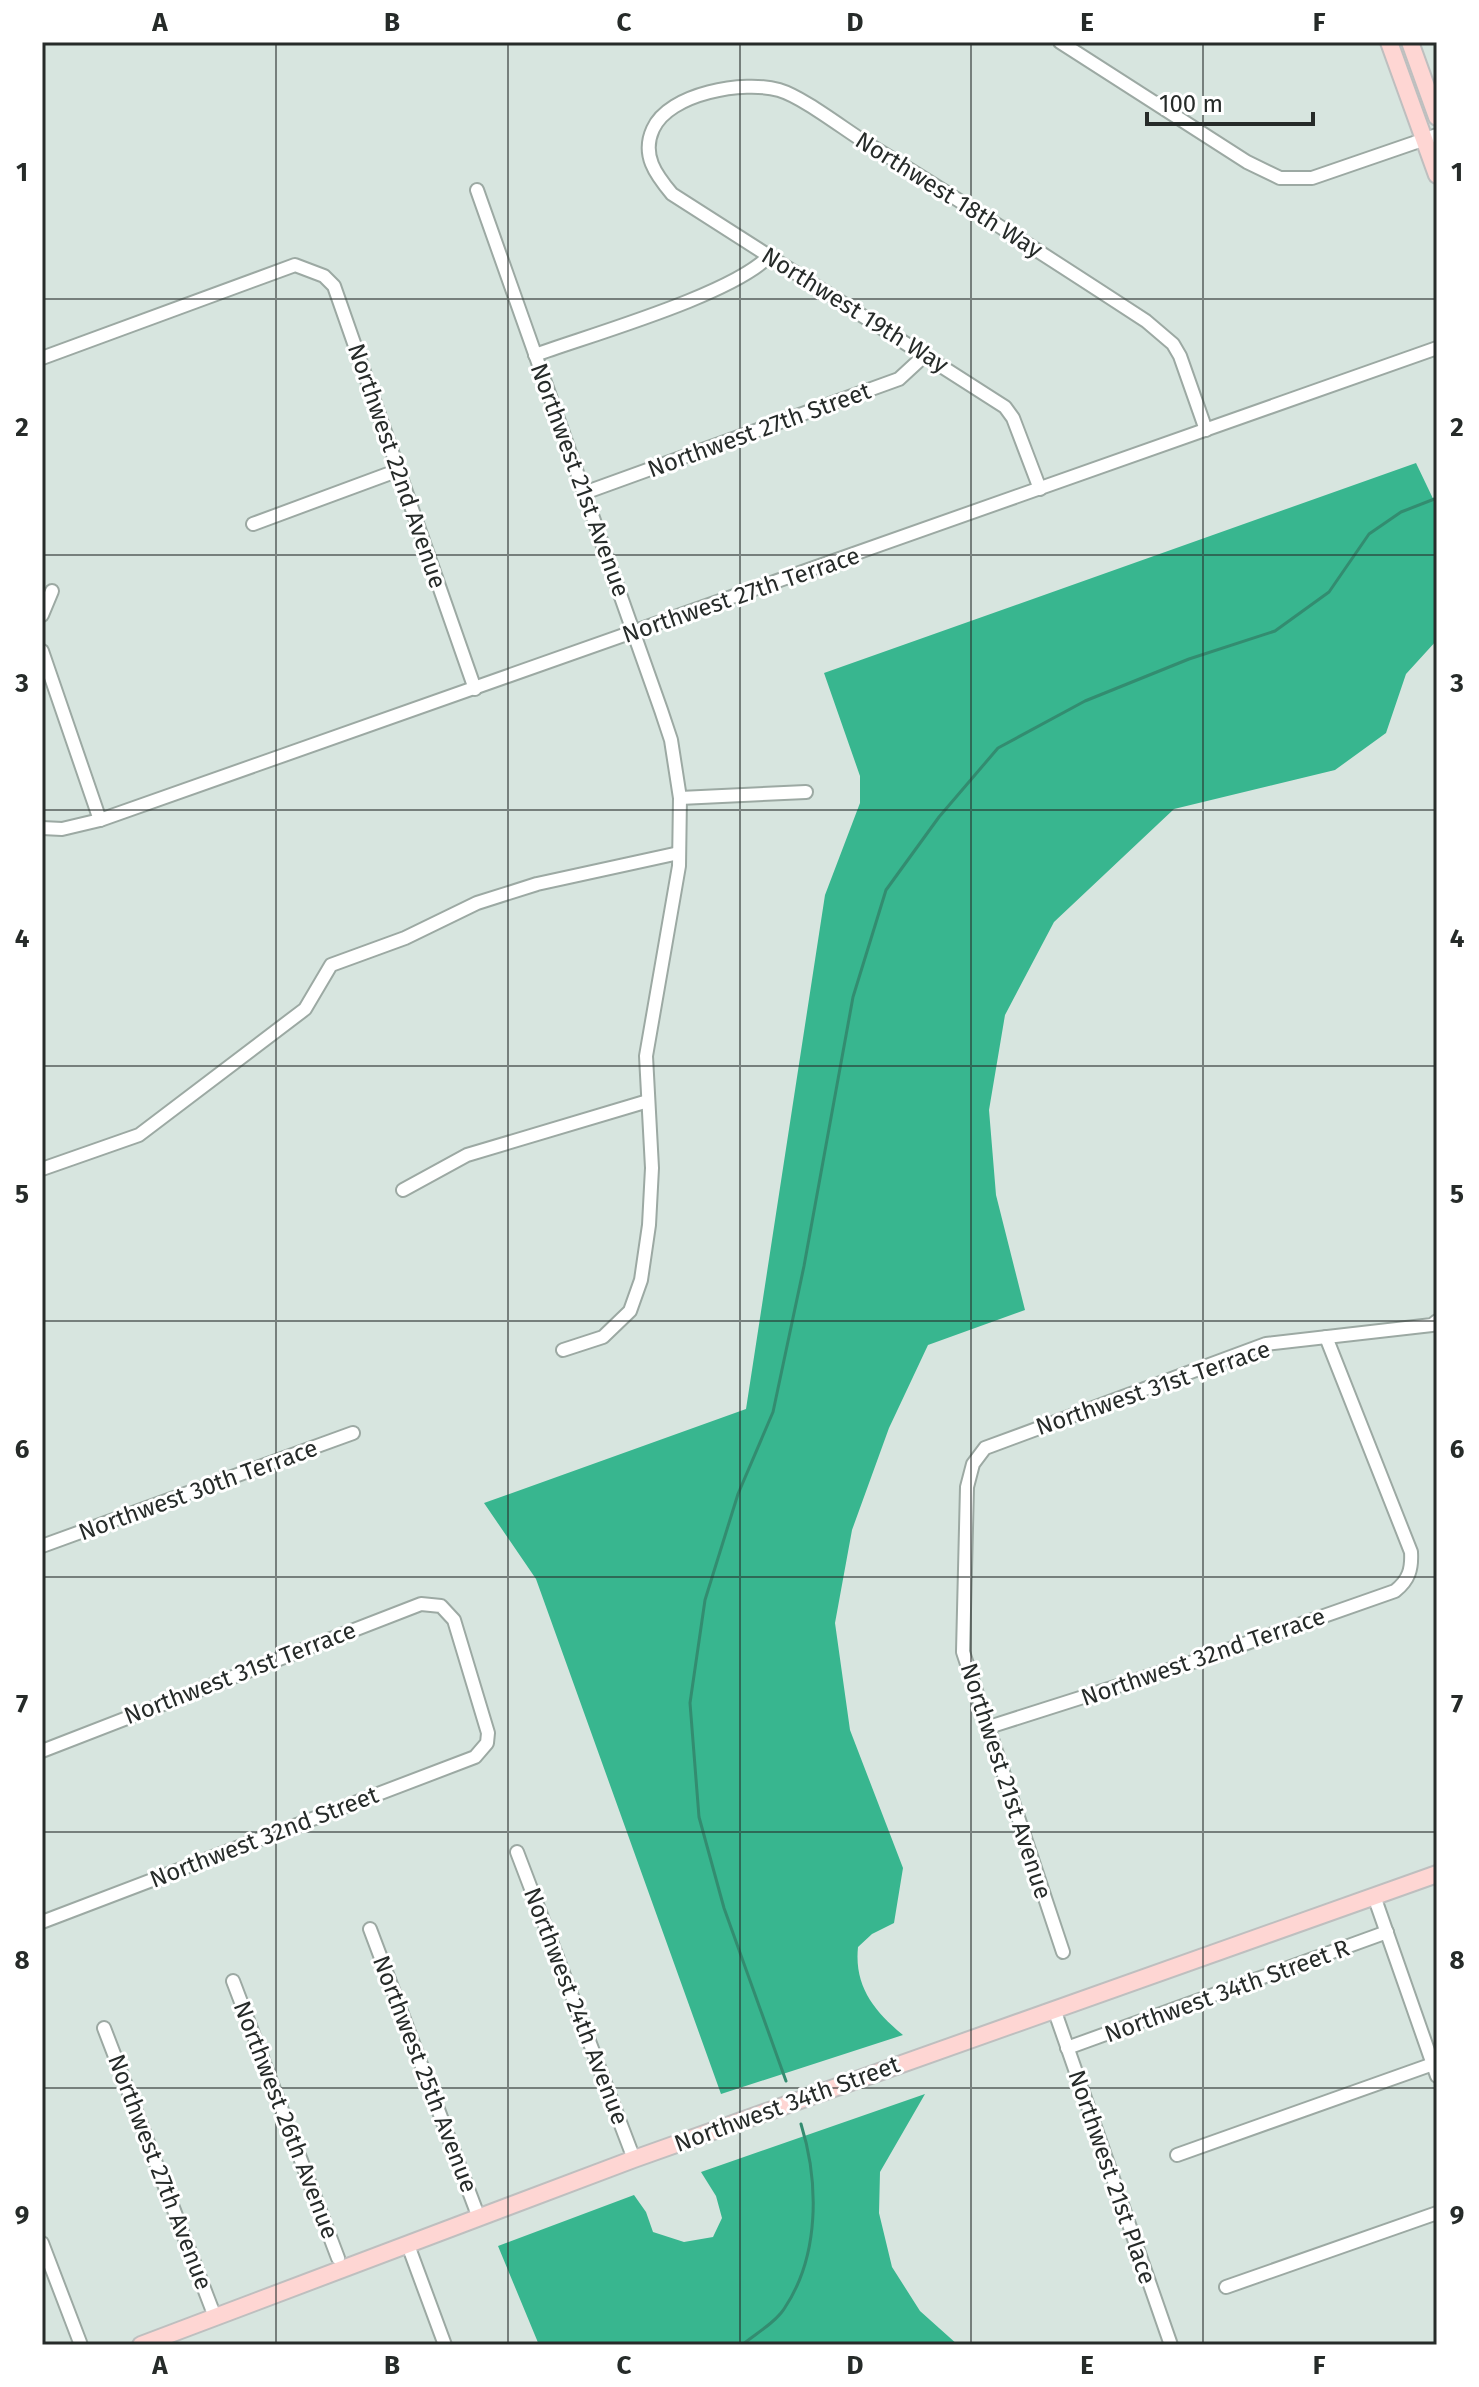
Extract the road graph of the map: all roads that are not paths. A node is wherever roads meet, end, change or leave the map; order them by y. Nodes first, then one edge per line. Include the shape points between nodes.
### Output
1 (1060, 42) edge
2 (1389, 42) edge
3 (1410, 42) edge
4 (1437, 117) edge
5 (1431, 137) edge
6 (648, 149) joint
7 (1437, 175) edge
8 (477, 190) dead end
9 (770, 255) junction
10 (1437, 348) edge
11 (535, 355) junction
12 (925, 355) junction
13 (42, 358) edge
14 (1206, 430) junction
15 (399, 470) junction
16 (1040, 489) junction
17 (584, 493) junction
18 (253, 524) dead end
19 (52, 591) dead end
20 (42, 615) edge
21 (634, 632) junction
22 (42, 651) edge
23 (475, 689) junction
24 (806, 792) dead end
25 (680, 798) junction
26 (100, 820) junction
27 (42, 828) edge
28 (679, 853) junction
29 (648, 1101) junction
30 (42, 1169) edge
31 (403, 1190) dead end
32 (1437, 1321) edge
33 (1326, 1337) junction
34 (563, 1350) dead end
35 (353, 1433) dead end
36 (973, 1464) joint
37 (42, 1546) edge
38 (441, 1606) joint
39 (989, 1727) junction
40 (42, 1751) edge
41 (517, 1852) dead end
42 (1437, 1874) edge
43 (1374, 1896) junction
44 (43, 1919) edge
45 (370, 1929) dead end
46 (1387, 1932) junction
47 (1063, 1952) dead end
48 (233, 1981) dead end
49 (1054, 2009) junction
50 (104, 2028) dead end
51 (1067, 2048) junction
52 (1435, 2070) edge
53 (1177, 2155) dead end
54 (634, 2159) junction
55 (1437, 2213) edge
56 (479, 2218) junction
57 (42, 2243) edge
58 (408, 2245) junction
59 (338, 2258) dead end
60 (1226, 2287) dead end
61 (215, 2317) junction
62 (81, 2345) edge
63 (141, 2345) edge
64 (445, 2345) edge
65 (1171, 2345) edge

1 - 5 street via 1280,178 1312,178
2 - 5 main road
3 - 4 main road
5 - 7 main road
6 - 9 street, Northwest 19th Way via 655,174 672,194
6 - 14 street, Northwest 18th Way via 652,130 679,103 737,86 780,90 1146,321 1180,356
8 - 11 street, Northwest 21st Avenue
9 - 11 street via 757,269 722,287
9 - 12 street, Northwest 19th Way
10 - 14 street, Northwest 27th Terrace
11 - 17 street, Northwest 21st Avenue
12 - 16 street, Northwest 19th Way via 1005,407
12 - 17 street, Northwest 27th Street via 899,379
13 - 15 street, Northwest 22nd Avenue via 295,265 324,276 334,286
14 - 16 street, Northwest 27th Terrace
15 - 18 street
15 - 23 street, Northwest 22nd Avenue
16 - 21 street, Northwest 27th Terrace
17 - 21 street, Northwest 21st Avenue
19 - 20 street
21 - 23 street, Northwest 27th Terrace
21 - 25 street, Northwest 21st Avenue via 671,740
22 - 26 street
23 - 26 street, Northwest 27th Terrace
24 - 25 street
25 - 28 street, Northwest 21st Avenue
26 - 27 street, Northwest 27th Terrace
28 - 29 street, Northwest 21st Avenue via 646,1056
28 - 30 street via 537,884 477,903 405,938 331,965 305,1009 139,1135
29 - 31 street via 467,1155
29 - 34 street, Northwest 21st Avenue via 652,1168 641,1280 630,1311 603,1337
32 - 33 street, Northwest 31st Terrace
33 - 36 street, Northwest 31st Terrace via 1266,1344 985,1448
33 - 39 street, Northwest 32nd Terrace via 1411,1552 1410,1574 1395,1591
35 - 37 street, Northwest 30th Terrace
36 - 39 street, Northwest 21st Avenue via 967,1487 963,1652
38 - 40 street, Northwest 31st Terrace via 421,1604 396,1613
38 - 44 street, Northwest 32nd Street via 454,1620 488,1733 484,1750 462,1763
39 - 47 street, Northwest 21st Avenue
41 - 54 street, Northwest 24th Avenue
42 - 43 main road, Northwest 34th Street
43 - 46 street
43 - 49 main road, Northwest 34th Street
45 - 56 street, Northwest 25th Avenue
46 - 51 street, Northwest 34th Street R
46 - 52 street
48 - 59 street, Northwest 26th Avenue
49 - 51 street, Northwest 21st Place
49 - 54 main road, Northwest 34th Street
50 - 61 street, Northwest 27th Avenue
51 - 65 street, Northwest 21st Place
52 - 53 street
54 - 56 main road, Northwest 34th Street
55 - 60 street
56 - 58 main road, Northwest 34th Street
57 - 62 street
58 - 61 main road, Northwest 34th Street
58 - 64 street
61 - 63 main road, Northwest 34th Street

